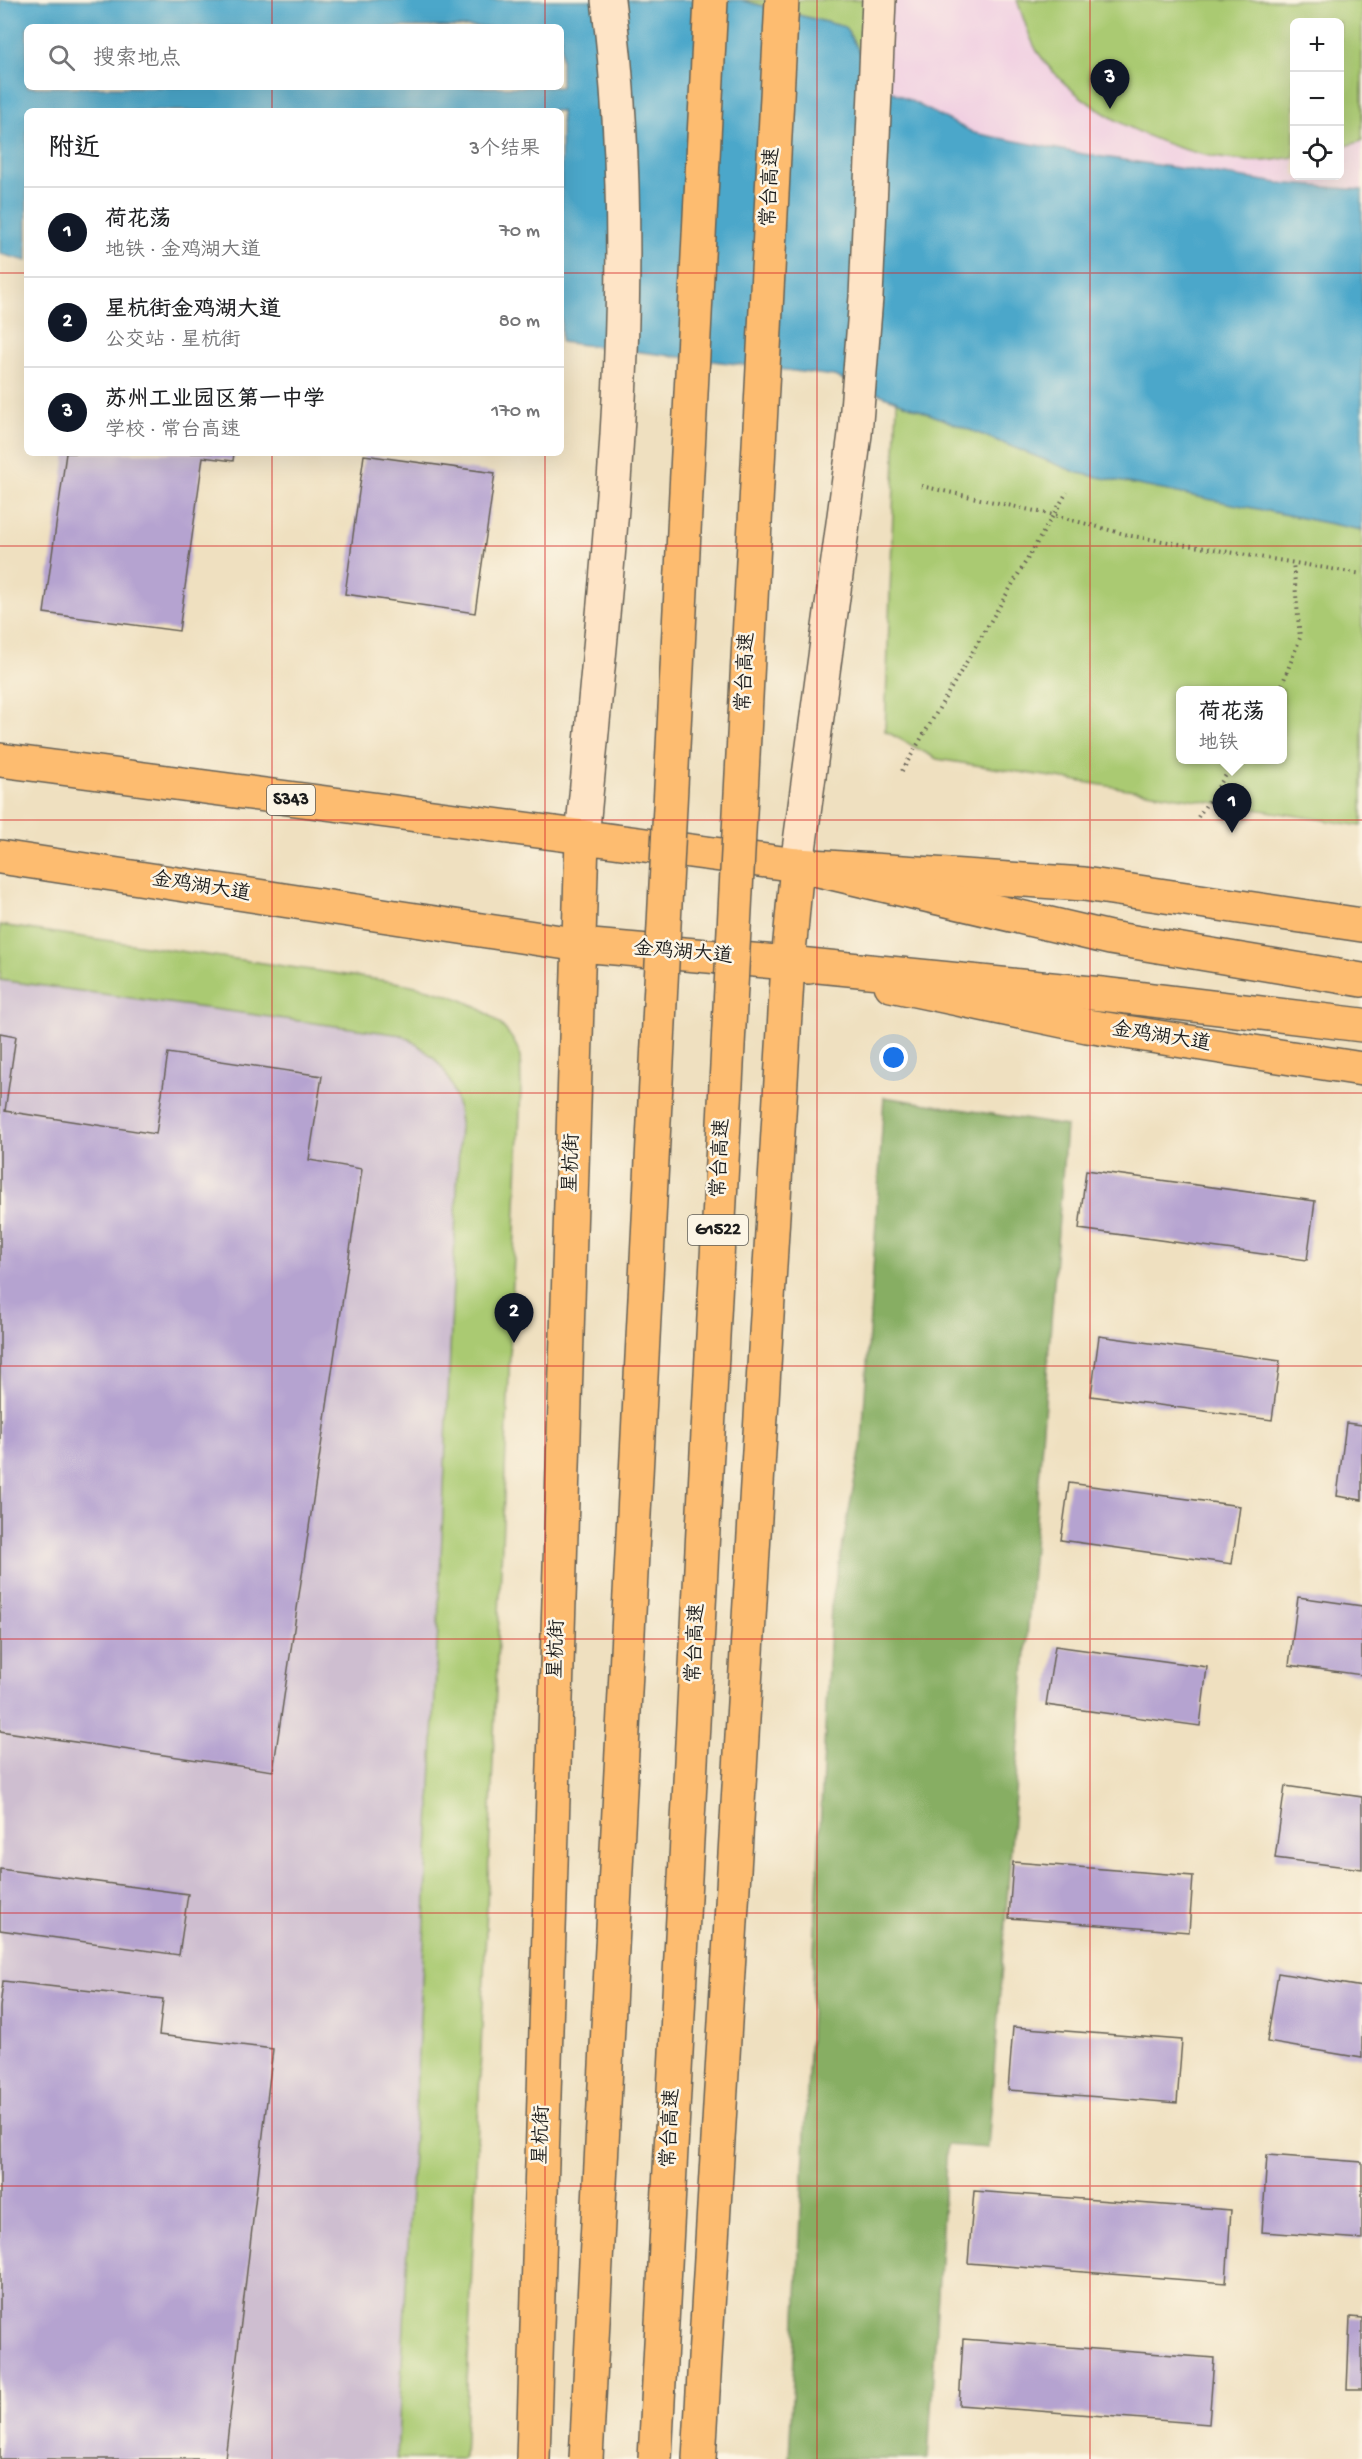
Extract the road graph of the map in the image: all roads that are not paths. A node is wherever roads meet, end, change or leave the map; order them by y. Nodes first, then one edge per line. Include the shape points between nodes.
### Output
1 (608, 0) edge
2 (711, 0) edge
3 (782, 0) edge
4 (878, 13) edge
5 (0, 760) edge
6 (582, 839) junction
7 (0, 857) edge
8 (797, 866) junction
9 (1362, 925) edge
10 (580, 945) junction
11 (788, 963) junction
12 (1362, 980) edge
13 (1362, 1025) edge
14 (1362, 1069) edge
15 (532, 2459) edge
16 (586, 2459) edge
17 (655, 2459) edge
18 (699, 2459) edge

1 - 6 main road via 621,132 623,302 613,497
2 - 16 main road, bridge
3 - 17 main road, 常台高速 / G1522, bridge
4 - 8 main road via 866,297 855,434
5 - 6 main road, S343
6 - 8 main road
6 - 10 main road, 星杭街
7 - 10 main road, 金鸡湖大道
8 - 9 main road via 1084,884
8 - 11 main road
8 - 12 main road via 1110,938
10 - 11 main road, 金鸡湖大道
10 - 15 main road, 星杭街
11 - 13 main road
11 - 14 main road, 金鸡湖大道 via 1087,1026
11 - 18 main road

